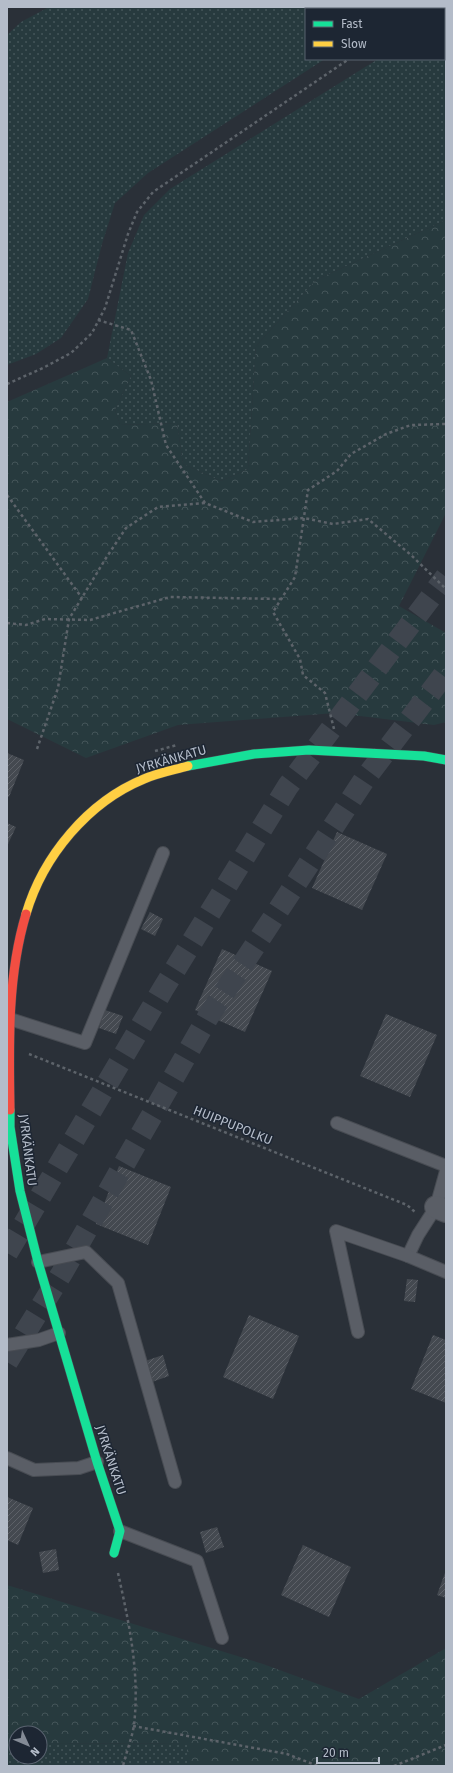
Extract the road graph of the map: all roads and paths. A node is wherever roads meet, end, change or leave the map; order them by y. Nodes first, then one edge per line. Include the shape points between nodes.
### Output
1 (348, 60) edge
2 (98, 320) junction
3 (7, 384) edge
4 (446, 424) edge
5 (7, 495) edge
6 (205, 503) junction
7 (304, 518) junction
8 (446, 588) edge
9 (82, 598) junction
10 (281, 599) junction
11 (69, 619) junction
12 (7, 623) edge
13 (334, 730) dead end
14 (37, 750) dead end
15 (446, 760) edge
16 (163, 853) dead end
17 (10, 971) edge
18 (10, 1019) junction
19 (9, 1051) junction
20 (337, 1123) dead end
21 (9, 1127) edge
22 (446, 1166) edge
23 (446, 1171) edge
24 (436, 1213) edge
25 (408, 1256) junction
26 (38, 1262) junction
27 (446, 1272) edge
28 (358, 1332) dead end
29 (59, 1333) junction
30 (7, 1345) edge
31 (7, 1458) edge
32 (97, 1462) junction
33 (175, 1482) dead end
34 (120, 1531) junction
35 (114, 1553) joint
36 (222, 1638) dead end
37 (133, 1726) junction
38 (446, 1745) edge
39 (123, 1766) edge
40 (318, 1766) edge
41 (394, 1766) edge

1 - 2 path via 153,192 137,212
2 - 3 path via 92,333 71,353
2 - 6 path via 131,330 151,380 166,444
4 - 7 path via 411,425 386,434 351,454 336,471 308,490
5 - 9 path
6 - 7 path via 253,522
6 - 9 path via 158,507 126,528
7 - 8 path via 333,524 368,519
7 - 10 path via 295,577
9 - 11 path
10 - 11 path via 170,597 90,620
10 - 13 path via 273,612 300,659 302,675 325,694
11 - 12 path via 46,619 26,626
11 - 14 path via 58,688
15 - 17 street, JYRKÄNKATU via 424,756 310,750 254,754 197,763 144,779 115,794 76,828 57,850 28,906
16 - 18 lane via 85,1043
17 - 18 street, JYRKÄNKATU
18 - 19 street, JYRKÄNKATU
19 - 21 street, JYRKÄNKATU
19 - 24 path, HUIPPUPOLKU via 31,1054 406,1205
20 - 22 lane
21 - 26 street, JYRKÄNKATU via 20,1192
23 - 24 lane
24 - 25 lane via 418,1235
25 - 27 lane
25 - 28 lane via 336,1231
26 - 29 street, JYRKÄNKATU
26 - 33 lane via 86,1252 118,1283
29 - 30 lane via 39,1340
29 - 32 street, JYRKÄNKATU
31 - 32 lane via 34,1470 79,1468
32 - 34 street, JYRKÄNKATU
34 - 35 street
34 - 36 lane via 197,1561
35 - 37 path via 133,1644 136,1695
37 - 39 path
37 - 40 path via 287,1754
38 - 41 path

